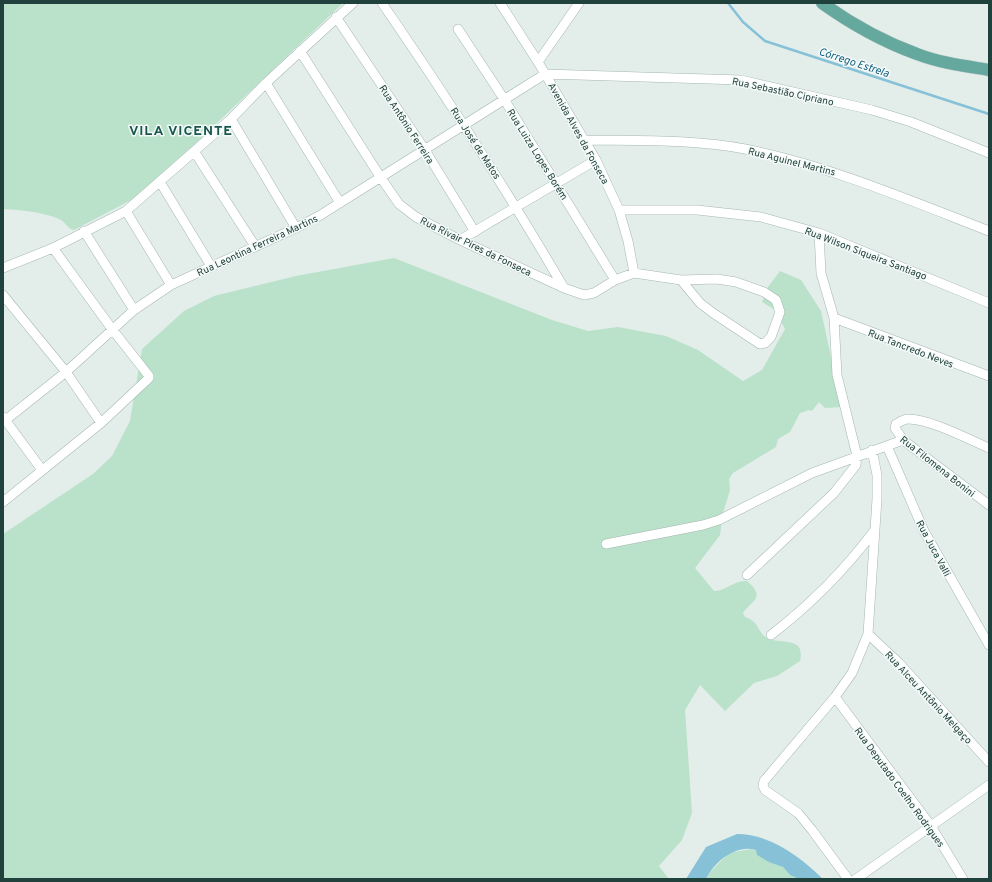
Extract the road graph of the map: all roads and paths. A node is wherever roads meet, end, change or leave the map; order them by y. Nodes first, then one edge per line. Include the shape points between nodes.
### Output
1 (353, 3) edge
2 (382, 3) edge
3 (500, 3) edge
4 (579, 3) edge
5 (822, 3) edge
6 (336, 18) junction
7 (458, 29) dead end
8 (300, 51) junction
9 (538, 62) junction
10 (989, 70) edge
11 (545, 74) junction
12 (266, 83) junction
13 (504, 99) junction
14 (231, 119) junction
15 (464, 124) junction
16 (584, 140) junction
17 (424, 150) junction
18 (194, 151) junction
19 (989, 153) edge
20 (596, 160) junction
21 (381, 178) junction
22 (160, 182) junction
23 (556, 183) junction
24 (340, 203) junction
25 (516, 206) junction
26 (619, 210) junction
27 (126, 211) junction
28 (296, 228) junction
29 (84, 231) junction
30 (989, 231) edge
31 (475, 232) junction
32 (819, 233) junction
33 (460, 240) junction
34 (254, 246) junction
35 (54, 248) junction
36 (211, 266) junction
37 (3, 268) edge
38 (634, 273) junction
39 (614, 280) junction
40 (681, 280) junction
41 (170, 284) junction
42 (564, 288) junction
43 (3, 295) edge
44 (989, 303) edge
45 (134, 310) junction
46 (834, 318) junction
47 (112, 329) junction
48 (66, 372) junction
49 (989, 376) edge
50 (4, 420) edge
51 (101, 423) junction
52 (903, 440) junction
53 (887, 446) junction
54 (989, 448) edge
55 (872, 450) junction
56 (857, 456) junction
57 (42, 470) junction
58 (3, 502) edge
59 (989, 506) edge
60 (874, 531) junction
61 (606, 544) dead end
62 (747, 575) dead end
63 (868, 634) junction
64 (771, 635) dead end
65 (989, 646) edge
66 (835, 697) junction
67 (989, 762) edge
68 (989, 785) edge
69 (931, 826) junction
70 (848, 879) edge
71 (856, 879) edge
72 (963, 879) edge

1 - 6 street
2 - 15 street, Rua José de Matos
3 - 9 street, Avenida Alves da Fonseca
4 - 9 street
5 - 10 main road via 854,24 917,54 952,64
6 - 8 street
6 - 17 street, Rua Antônio Ferreira
7 - 13 street, Rua Luiza Lopes Borém
8 - 12 street
8 - 21 street, Rua Rivair Pires da Fonseca
9 - 11 street, Avenida Alves da Fonseca
11 - 13 street, Rua Leontina Ferreira Martins
11 - 16 street, Avenida Alves da Fonseca
11 - 19 street, Rua Sebastião Cipriano via 741,80 872,110 911,122
12 - 14 street
12 - 24 street
13 - 15 street, Rua Leontina Ferreira Martins
13 - 23 street, Rua Luiza Lopes Borém
14 - 18 street
14 - 28 street
15 - 17 street, Rua Leontina Ferreira Martins
15 - 25 street, Rua José de Matos
16 - 20 street, Avenida Alves da Fonseca
16 - 30 street, Rua Aguinel Martins via 708,144 751,150 841,174
17 - 21 street, Rua Leontina Ferreira Martins
17 - 31 street, Rua Antônio Ferreira
18 - 22 street
18 - 34 street
20 - 23 street
20 - 26 street, Avenida Alves da Fonseca
21 - 24 street, Rua Leontina Ferreira Martins
21 - 33 street, Rua Rivair Pires da Fonseca via 406,211
22 - 27 street
22 - 36 street
23 - 25 street
23 - 39 street, Rua Luiza Lopes Borém
24 - 28 street, Rua Leontina Ferreira Martins
25 - 31 street
25 - 42 street, Rua José de Matos
26 - 32 street, Rua Wilson Siqueira Santiago via 696,210 761,218
26 - 38 street, Avenida Alves da Fonseca
27 - 29 street
27 - 41 street
28 - 34 street, Rua Leontina Ferreira Martins
29 - 35 street
29 - 45 street
31 - 33 street
32 - 44 street, Rua Wilson Siqueira Santiago
32 - 46 street via 821,273
33 - 42 street, Rua Rivair Pires da Fonseca
34 - 36 street, Rua Leontina Ferreira Martins
35 - 37 street
35 - 47 street
36 - 41 street, Rua Leontina Ferreira Martins
38 - 39 street, Rua Rivair Pires da Fonseca
38 - 40 street
39 - 42 street, Rua Rivair Pires da Fonseca via 584,295
40 - 40 street via 700,303 760,344 771,337 780,312 776,300 771,296 736,282 717,279
41 - 45 street, Rua Leontina Ferreira Martins
43 - 48 street
45 - 47 street, Rua Leontina Ferreira Martins
46 - 49 street, Rua Tancredo Neves
46 - 56 street via 836,375
47 - 48 street, Rua Leontina Ferreira Martins
47 - 51 street via 149,378
48 - 50 street, Rua Leontina Ferreira Martins
48 - 51 street
50 - 57 street
51 - 57 street
52 - 53 street
52 - 54 street, Rua Filomena Bonini via 895,428 896,424 907,419 938,427
52 - 59 street, Rua Filomena Bonini
53 - 55 street
53 - 65 street, Rua Juca Valli via 924,531
55 - 56 street
55 - 60 street via 877,475
56 - 61 street via 812,473 719,520
56 - 62 street via 856,465 834,493
57 - 58 street
60 - 63 street
60 - 64 street via 857,554 820,594
63 - 66 street via 852,673
63 - 67 street, Rua Alceu Antônio Melgaço via 899,663
66 - 69 street, Rua Deputado Coelho Rodrigues
66 - 70 street via 764,781 763,786 798,813
68 - 69 street
69 - 71 street
69 - 72 street, Rua Deputado Coelho Rodrigues

